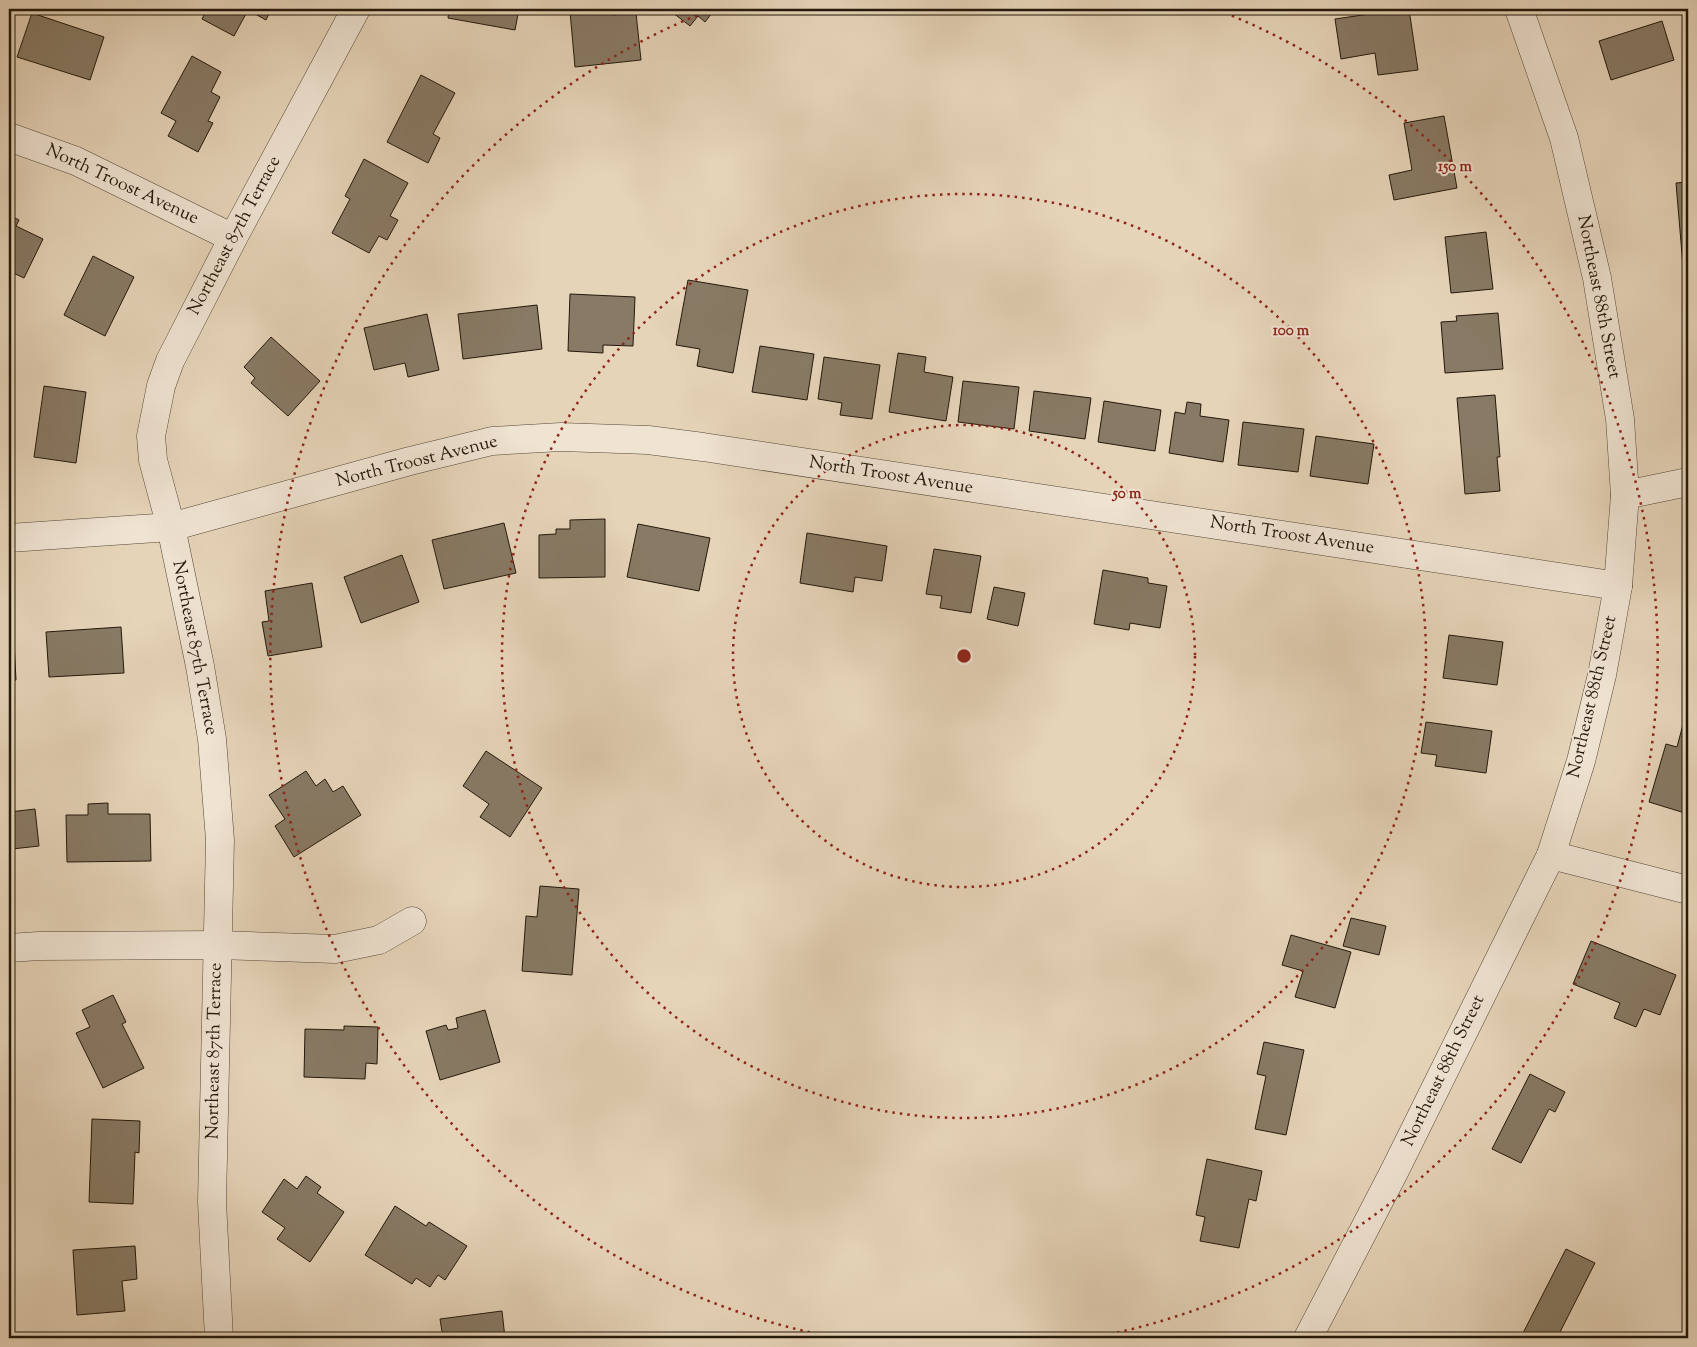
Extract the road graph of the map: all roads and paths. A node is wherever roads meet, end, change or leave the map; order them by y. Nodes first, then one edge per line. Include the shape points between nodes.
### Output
1 (356, 9) edge
2 (1520, 9) edge
3 (9, 137) edge
4 (233, 238) junction
5 (1688, 482) edge
6 (1625, 495) junction
7 (171, 527) junction
8 (9, 538) edge
9 (1618, 586) junction
10 (1550, 855) junction
11 (1688, 890) edge
12 (412, 921) dead end
13 (218, 945) junction
14 (9, 948) edge
15 (219, 1338) edge
16 (1308, 1338) edge

1 - 4 street, Northeast 87th Terrace
2 - 6 street, Northeast 88th Street via 1564,138 1598,278 1620,418
3 - 4 street, North Troost Avenue via 76,161
4 - 7 street, Northeast 87th Terrace via 170,361 154,413 152,460
5 - 6 street
6 - 9 street, Northeast 88th Street
7 - 8 street, North Troost Avenue
7 - 9 street, North Troost Avenue via 492,441 561,437 648,440
7 - 13 street, Northeast 87th Terrace via 212,739 220,840
9 - 10 street, Northeast 88th Street via 1602,675 1581,761
10 - 11 street
10 - 16 street, Northeast 88th Street via 1394,1172
12 - 13 street via 379,940 335,948
13 - 14 street
13 - 15 street, Northeast 87th Terrace via 212,1202

